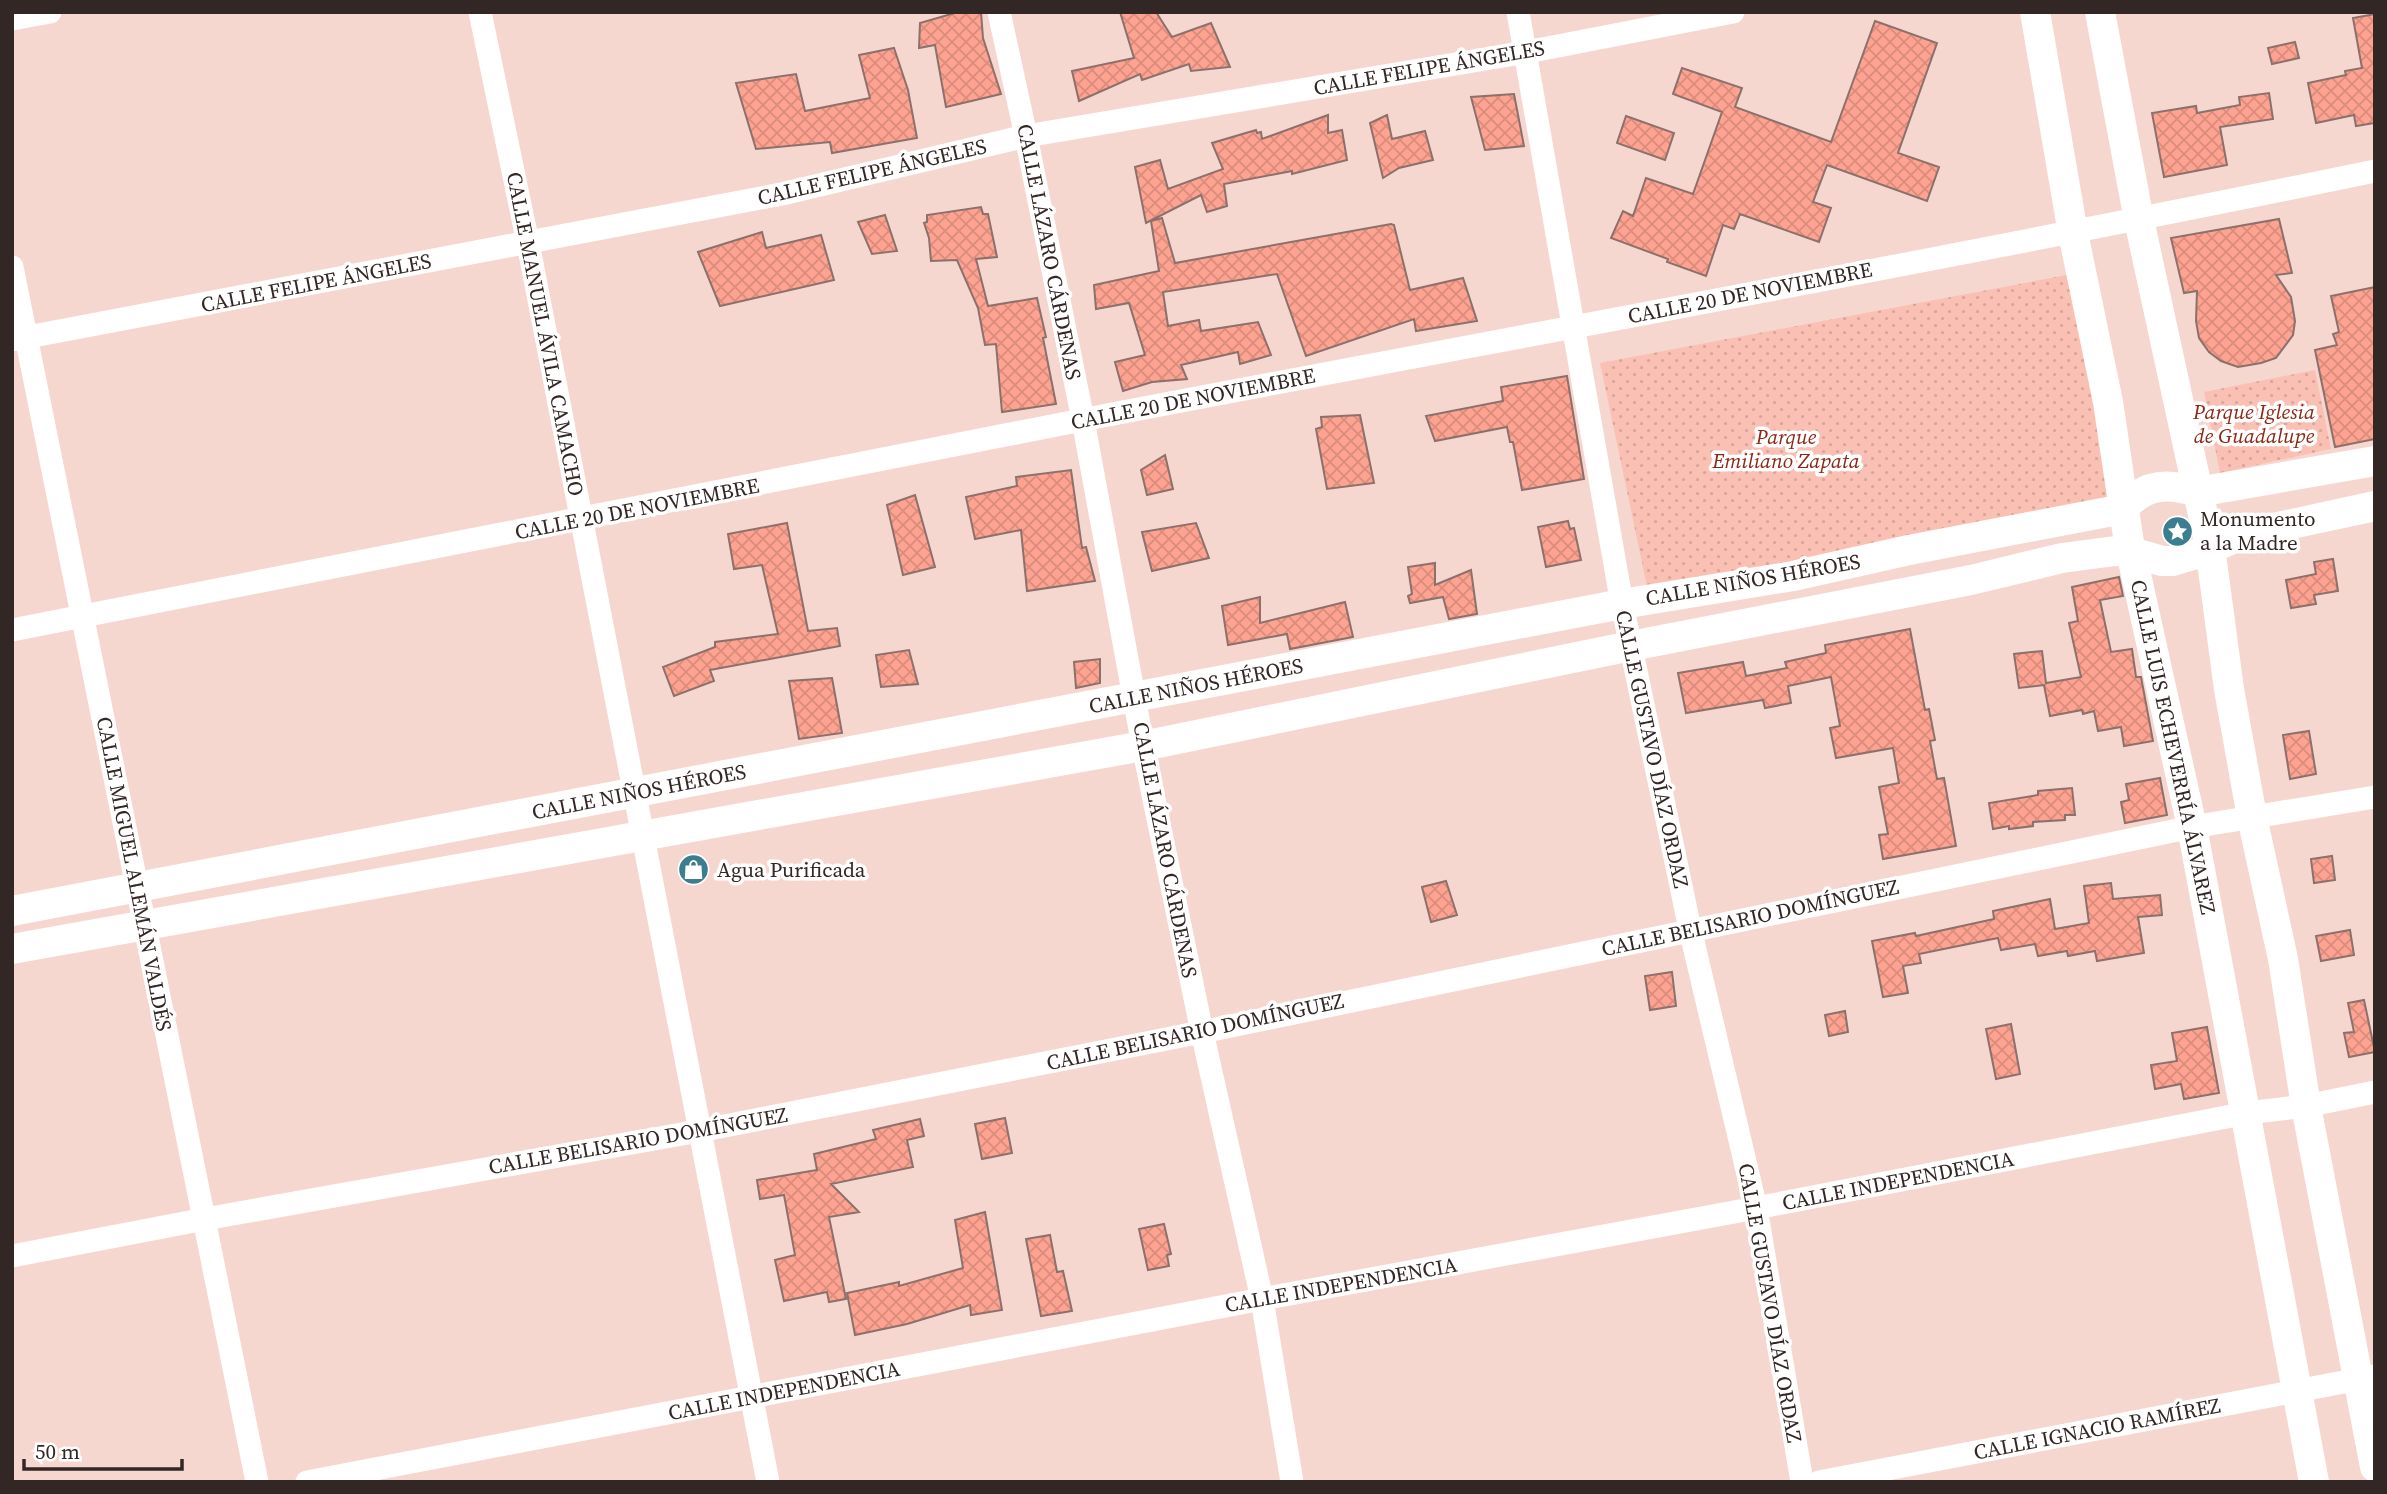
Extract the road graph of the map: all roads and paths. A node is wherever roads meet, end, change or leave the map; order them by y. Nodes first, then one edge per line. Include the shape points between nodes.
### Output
1 (50, 12) edge
2 (480, 12) edge
3 (999, 12) edge
4 (1518, 12) edge
5 (1733, 12) edge
6 (2035, 12) edge
7 (2100, 12) edge
8 (12, 19) edge
9 (1527, 52) junction
10 (1027, 136) junction
11 (2375, 171) edge
12 (2139, 220) junction
13 (2073, 233) junction
14 (528, 243) junction
15 (12, 267) edge
16 (1575, 326) junction
17 (19, 339) edge
18 (1083, 420) junction
19 (2375, 461) edge
20 (2198, 492) junction
21 (2375, 506) edge
22 (2124, 508) junction
23 (582, 520) junction
24 (2210, 547) junction
25 (2131, 552) junction
26 (1622, 604) junction
27 (82, 616) junction
28 (12, 629) edge
29 (1631, 646) junction
30 (1135, 698) junction
31 (1143, 746) junction
32 (634, 793) junction
33 (2375, 797) edge
34 (2252, 817) junction
35 (2192, 827) junction
36 (642, 837) junction
37 (136, 887) junction
38 (12, 911) edge
39 (144, 924) junction
40 (1690, 929) junction
41 (12, 948) edge
42 (1202, 1032) junction
43 (2375, 1092) edge
44 (2306, 1106) junction
45 (2247, 1113) junction
46 (699, 1131) junction
47 (1756, 1208) junction
48 (205, 1219) junction
49 (12, 1256) edge
50 (1262, 1299) junction
51 (2366, 1378) edge
52 (2297, 1391) junction
53 (751, 1397) junction
54 (2375, 1467) edge
55 (257, 1482) edge
56 (307, 1482) edge
57 (768, 1482) edge
58 (1292, 1482) edge
59 (1802, 1482) edge
60 (1819, 1482) edge
61 (2314, 1482) edge

1 - 8 street
2 - 14 street, CALLE MANUEL ÁVILA CAMACHO
3 - 10 street, CALLE LÁZARO CÁRDENAS
4 - 9 street, CALLE GUSTAVO DÍAZ ORDAZ
5 - 9 street, CALLE FELIPE ÁNGELES
6 - 13 street, CALLE LUIS ECHEVERRÍA ÁLVAREZ
7 - 12 street
9 - 10 street, CALLE FELIPE ÁNGELES
9 - 16 street, CALLE GUSTAVO DÍAZ ORDAZ
10 - 14 street, CALLE FELIPE ÁNGELES via 782,194
10 - 18 street, CALLE LÁZARO CÁRDENAS
11 - 12 street, CALLE 20 DE NOVIEMBRE
12 - 13 street, CALLE 20 DE NOVIEMBRE
12 - 20 street
13 - 16 street, CALLE 20 DE NOVIEMBRE
13 - 22 street, CALLE LUIS ECHEVERRÍA ÁLVAREZ via 2108,402
14 - 17 street, CALLE FELIPE ÁNGELES
14 - 23 street, CALLE MANUEL ÁVILA CAMACHO
15 - 17 street, CALLE MIGUEL ALEMÁN VALDÉS
16 - 18 street, CALLE 20 DE NOVIEMBRE
16 - 26 street, CALLE GUSTAVO DÍAZ ORDAZ
17 - 27 street, CALLE MIGUEL ALEMÁN VALDÉS
18 - 23 street, CALLE 20 DE NOVIEMBRE
18 - 30 street, CALLE LÁZARO CÁRDENAS
19 - 20 street, CALLE NIÑOS HÉROES
20 - 22 street, CALLE NIÑOS HÉROES via 2162,486 2139,495
20 - 24 street
21 - 24 street, CALLE NIÑOS HÉROES via 2241,535
22 - 25 street, CALLE LUIS ECHEVERRÍA ÁLVAREZ
22 - 26 street, CALLE NIÑOS HÉROES via 1793,576
23 - 27 street, CALLE 20 DE NOVIEMBRE
23 - 32 street, CALLE MANUEL ÁVILA CAMACHO
24 - 25 street, CALLE NIÑOS HÉROES via 2172,561
24 - 34 street
25 - 29 street, CALLE NIÑOS HÉROES via 2062,558
25 - 35 street, CALLE LUIS ECHEVERRÍA ÁLVAREZ
26 - 29 street, CALLE GUSTAVO DÍAZ ORDAZ
26 - 30 street, CALLE NIÑOS HÉROES
27 - 28 street, CALLE 20 DE NOVIEMBRE
27 - 37 street, CALLE MIGUEL ALEMÁN VALDÉS
29 - 31 street, CALLE NIÑOS HÉROES
29 - 40 street, CALLE GUSTAVO DÍAZ ORDAZ
30 - 31 street, CALLE LÁZARO CÁRDENAS
30 - 32 street, CALLE NIÑOS HÉROES
31 - 36 street, CALLE NIÑOS HÉROES
31 - 42 street, CALLE LÁZARO CÁRDENAS
32 - 36 street, CALLE MANUEL ÁVILA CAMACHO
32 - 37 street, CALLE NIÑOS HÉROES
33 - 34 street, CALLE BELISARIO DOMÍNGUEZ
34 - 35 street, CALLE BELISARIO DOMÍNGUEZ
34 - 44 street via 2283,959
35 - 40 street, CALLE BELISARIO DOMÍNGUEZ
35 - 45 street, CALLE LUIS ECHEVERRÍA ÁLVAREZ
36 - 39 street, CALLE NIÑOS HÉROES
36 - 46 street, CALLE MANUEL ÁVILA CAMACHO
37 - 38 street, CALLE NIÑOS HÉROES
37 - 39 street, CALLE MIGUEL ALEMÁN VALDÉS
39 - 41 street, CALLE NIÑOS HÉROES
39 - 48 street, CALLE MIGUEL ALEMÁN VALDÉS
40 - 42 street, CALLE BELISARIO DOMÍNGUEZ
40 - 47 street, CALLE GUSTAVO DÍAZ ORDAZ
42 - 46 street, CALLE BELISARIO DOMÍNGUEZ
42 - 50 street, CALLE LÁZARO CÁRDENAS
43 - 44 street, CALLE INDEPENDENCIA
44 - 45 street, CALLE INDEPENDENCIA
44 - 51 street
45 - 47 street, CALLE INDEPENDENCIA
45 - 52 street, CALLE LUIS ECHEVERRÍA ÁLVAREZ
46 - 48 street, CALLE BELISARIO DOMÍNGUEZ
46 - 53 street, CALLE MANUEL ÁVILA CAMACHO
47 - 50 street, CALLE INDEPENDENCIA
47 - 59 street, CALLE GUSTAVO DÍAZ ORDAZ
48 - 49 street, CALLE BELISARIO DOMÍNGUEZ
48 - 55 street, CALLE MIGUEL ALEMÁN VALDÉS
50 - 53 street, CALLE INDEPENDENCIA
50 - 58 street, CALLE LÁZARO CÁRDENAS
51 - 52 street, CALLE IGNACIO RAMÍREZ
51 - 54 street
52 - 60 street, CALLE IGNACIO RAMÍREZ
52 - 61 street, CALLE LUIS ECHEVERRÍA ÁLVAREZ
53 - 56 street, CALLE INDEPENDENCIA
53 - 57 street, CALLE MANUEL ÁVILA CAMACHO

